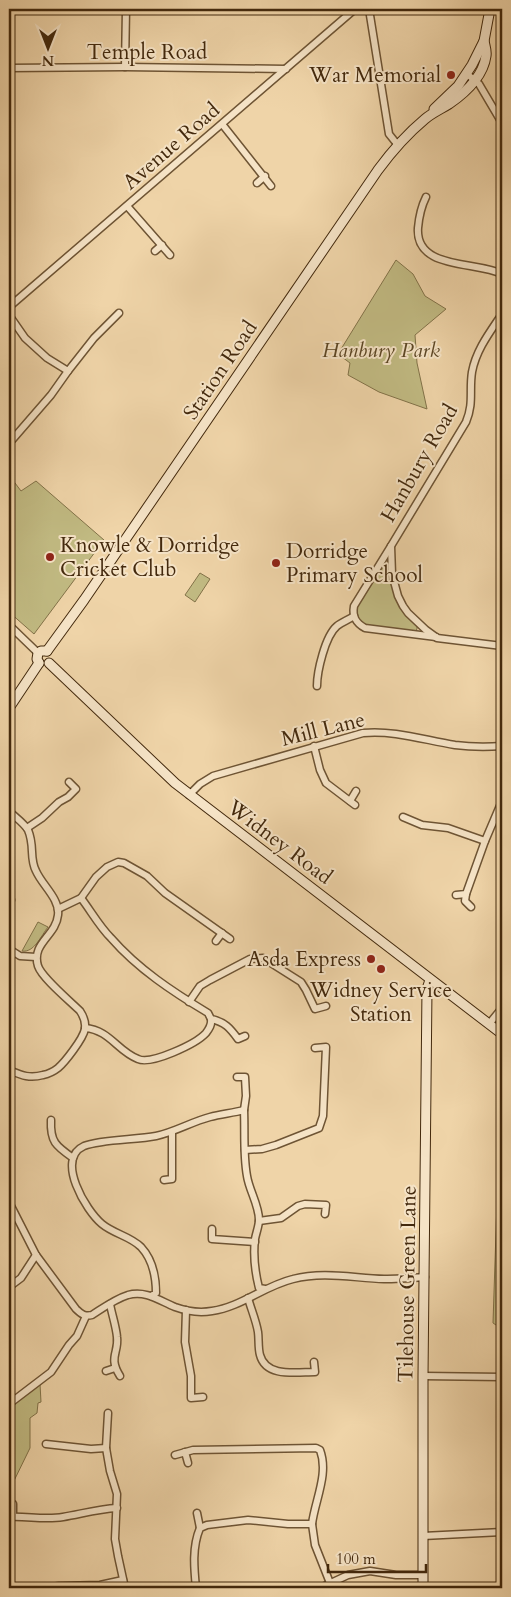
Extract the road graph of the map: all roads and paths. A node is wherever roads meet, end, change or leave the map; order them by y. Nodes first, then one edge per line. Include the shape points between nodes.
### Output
1 (126, 9) edge
2 (327, 9) edge
3 (332, 9) edge
4 (355, 9) edge
5 (369, 9) edge
6 (490, 9) edge
7 (484, 41) junction
8 (125, 67) junction
9 (9, 68) edge
10 (286, 69) junction
11 (467, 74) junction
12 (475, 81) junction
13 (430, 115) junction
14 (502, 123) edge
15 (222, 124) junction
16 (397, 144) junction
17 (265, 176) junction
18 (257, 183) dead end
19 (271, 186) dead end
20 (426, 197) dead end
21 (127, 206) junction
22 (162, 245) junction
23 (155, 251) dead end
24 (170, 255) dead end
25 (502, 274) edge
26 (9, 307) edge
27 (119, 313) dead end
28 (502, 314) edge
29 (9, 315) edge
30 (68, 371) junction
31 (12, 440) dead end
32 (391, 546) junction
33 (354, 616) junction
34 (9, 625) edge
35 (438, 638) junction
36 (502, 646) edge
37 (43, 652) junction
38 (49, 662) junction
39 (39, 663) junction
40 (317, 686) dead end
41 (9, 708) edge
42 (314, 746) junction
43 (502, 746) edge
44 (69, 782) dead end
45 (356, 791) dead end
46 (189, 795) junction
47 (502, 801) edge
48 (9, 811) edge
49 (403, 816) dead end
50 (27, 828) junction
51 (485, 841) junction
52 (466, 894) junction
53 (456, 895) dead end
54 (81, 898) junction
55 (471, 907) dead end
56 (58, 909) junction
57 (222, 933) junction
58 (230, 939) dead end
59 (216, 941) dead end
60 (9, 949) edge
61 (36, 957) junction
62 (430, 980) junction
63 (189, 1002) junction
64 (326, 1006) dead end
65 (502, 1008) edge
66 (211, 1019) junction
67 (489, 1024) junction
68 (85, 1028) junction
69 (502, 1034) edge
70 (245, 1036) dead end
71 (315, 1048) dead end
72 (9, 1070) edge
73 (237, 1077) dead end
74 (244, 1110) junction
75 (48, 1124) dead end
76 (172, 1132) junction
77 (245, 1150) junction
78 (73, 1158) junction
79 (164, 1180) dead end
80 (9, 1202) edge
81 (325, 1214) dead end
82 (259, 1221) junction
83 (212, 1229) dead end
84 (254, 1242) junction
85 (36, 1255) junction
86 (425, 1277) junction
87 (9, 1287) edge
88 (264, 1288) junction
89 (151, 1296) junction
90 (248, 1298) junction
91 (110, 1304) junction
92 (186, 1310) junction
93 (86, 1316) junction
94 (314, 1362) dead end
95 (115, 1368) junction
96 (106, 1371) dead end
97 (120, 1376) dead end
98 (424, 1376) junction
99 (502, 1377) edge
100 (203, 1397) dead end
101 (9, 1404) edge
102 (108, 1413) dead end
103 (46, 1444) dead end
104 (106, 1448) junction
105 (185, 1452) junction
106 (175, 1456) dead end
107 (188, 1463) dead end
108 (13, 1504) dead end
109 (117, 1508) junction
110 (197, 1513) dead end
111 (11, 1517) edge
112 (312, 1524) junction
113 (200, 1528) junction
114 (502, 1532) edge
115 (423, 1536) junction
116 (422, 1575) junction
117 (123, 1580) junction
118 (330, 1583) junction
119 (45, 1588) edge
120 (126, 1588) edge
121 (196, 1588) edge
122 (320, 1588) edge
123 (423, 1588) edge

1 - 8 street
2 - 3 street
4 - 10 street, Avenue Road
5 - 16 street via 389,134
6 - 7 street, Station Road
7 - 11 street, Station Road
7 - 12 street, Station Road via 487,55
8 - 9 street, Temple Road
8 - 10 street, Temple Road
10 - 15 street, Avenue Road
11 - 12 street
11 - 13 street, Station Road
12 - 13 street, Station Road via 457,98
12 - 14 street
13 - 16 street, Station Road
15 - 17 street
15 - 21 street, Avenue Road
16 - 37 street, Station Road via 84,600
17 - 18 street
17 - 19 street
20 - 25 street via 421,206 418,236 424,250 443,261
21 - 22 street
21 - 26 street, Avenue Road
22 - 23 street
22 - 24 street
27 - 30 street
28 - 32 street, Hanbury Road via 474,362 471,407 466,422
29 - 30 street via 25,338
30 - 31 street
32 - 33 street, Hanbury Road via 354,606
32 - 35 street, Hanbury Road via 392,574 398,596 408,613
33 - 35 street via 365,628
33 - 40 street via 335,627 328,639
34 - 37 street
35 - 36 street
37 - 38 street via 51,657
37 - 39 street via 36,659
38 - 39 street
38 - 46 street, Widney Road
39 - 41 street
42 - 43 street, Mill Lane via 362,733 391,732 454,745
42 - 45 street via 326,783 352,803
42 - 46 street, Mill Lane via 213,776
44 - 50 street via 76,789
46 - 62 street, Widney Road
47 - 51 street
48 - 50 street
49 - 51 street via 422,825 448,828
50 - 56 street via 35,871
51 - 52 street
52 - 53 street
52 - 55 street via 465,901
54 - 56 street
54 - 57 street via 102,872 113,864 124,863 147,876 165,893
54 - 63 street via 109,937 127,955
56 - 61 street via 56,924 41,943
57 - 58 street
57 - 59 street
60 - 61 street via 20,956
61 - 68 street via 41,973 83,1016
62 - 67 street, Widney Road
62 - 86 street, Tilehouse Green Lane via 427,989
63 - 64 street via 200,986 210,980 250,959 263,958 301,982 315,1010
63 - 66 street via 208,1013
65 - 67 street
66 - 68 street via 209,1029 195,1041 145,1061 135,1058 100,1030
66 - 70 street via 225,1024 238,1039
67 - 69 street, Widney Road
68 - 72 street via 76,1047 52,1072 27,1077
71 - 77 street via 326,1047 323,1116 319,1128 276,1145
73 - 74 street via 245,1077
74 - 76 street via 208,1117
74 - 77 street
75 - 78 street via 54,1142
76 - 78 street via 83,1147
76 - 79 street via 172,1179
77 - 82 street via 247,1177
78 - 89 street via 72,1174 97,1219 134,1242 148,1256 156,1280 156,1293
80 - 85 street
81 - 82 street via 326,1205 305,1204 289,1210 281,1218
82 - 84 street
83 - 84 street via 212,1239
84 - 88 street via 256,1276 259,1288
85 - 87 street via 21,1278
85 - 93 street via 76,1309
86 - 88 street via 383,1279 320,1275 294,1278
86 - 98 street, Tilehouse Green Lane
88 - 90 street
89 - 91 street via 128,1295
89 - 92 street
90 - 92 street via 213,1311
90 - 94 street via 263,1363 281,1372 315,1372
91 - 93 street
91 - 95 street via 118,1340
92 - 100 street via 185,1342 191,1398
93 - 101 street via 77,1336 51,1372
95 - 96 street
95 - 97 street
98 - 99 street
98 - 115 street, Tilehouse Green Lane
102 - 104 street
103 - 104 street via 90,1450
104 - 109 street via 118,1494
105 - 106 street
105 - 107 street
105 - 112 street via 320,1450 322,1478
108 - 111 street
109 - 111 street via 63,1517
109 - 117 street via 115,1539
110 - 113 street
112 - 113 street via 248,1520
112 - 118 street via 315,1545
113 - 121 street via 194,1554
114 - 115 street
115 - 116 street, Tilehouse Green Lane
116 - 118 street via 370,1572 348,1575
116 - 123 street, Tilehouse Green Lane
117 - 119 street via 100,1585
117 - 120 street
118 - 122 street

